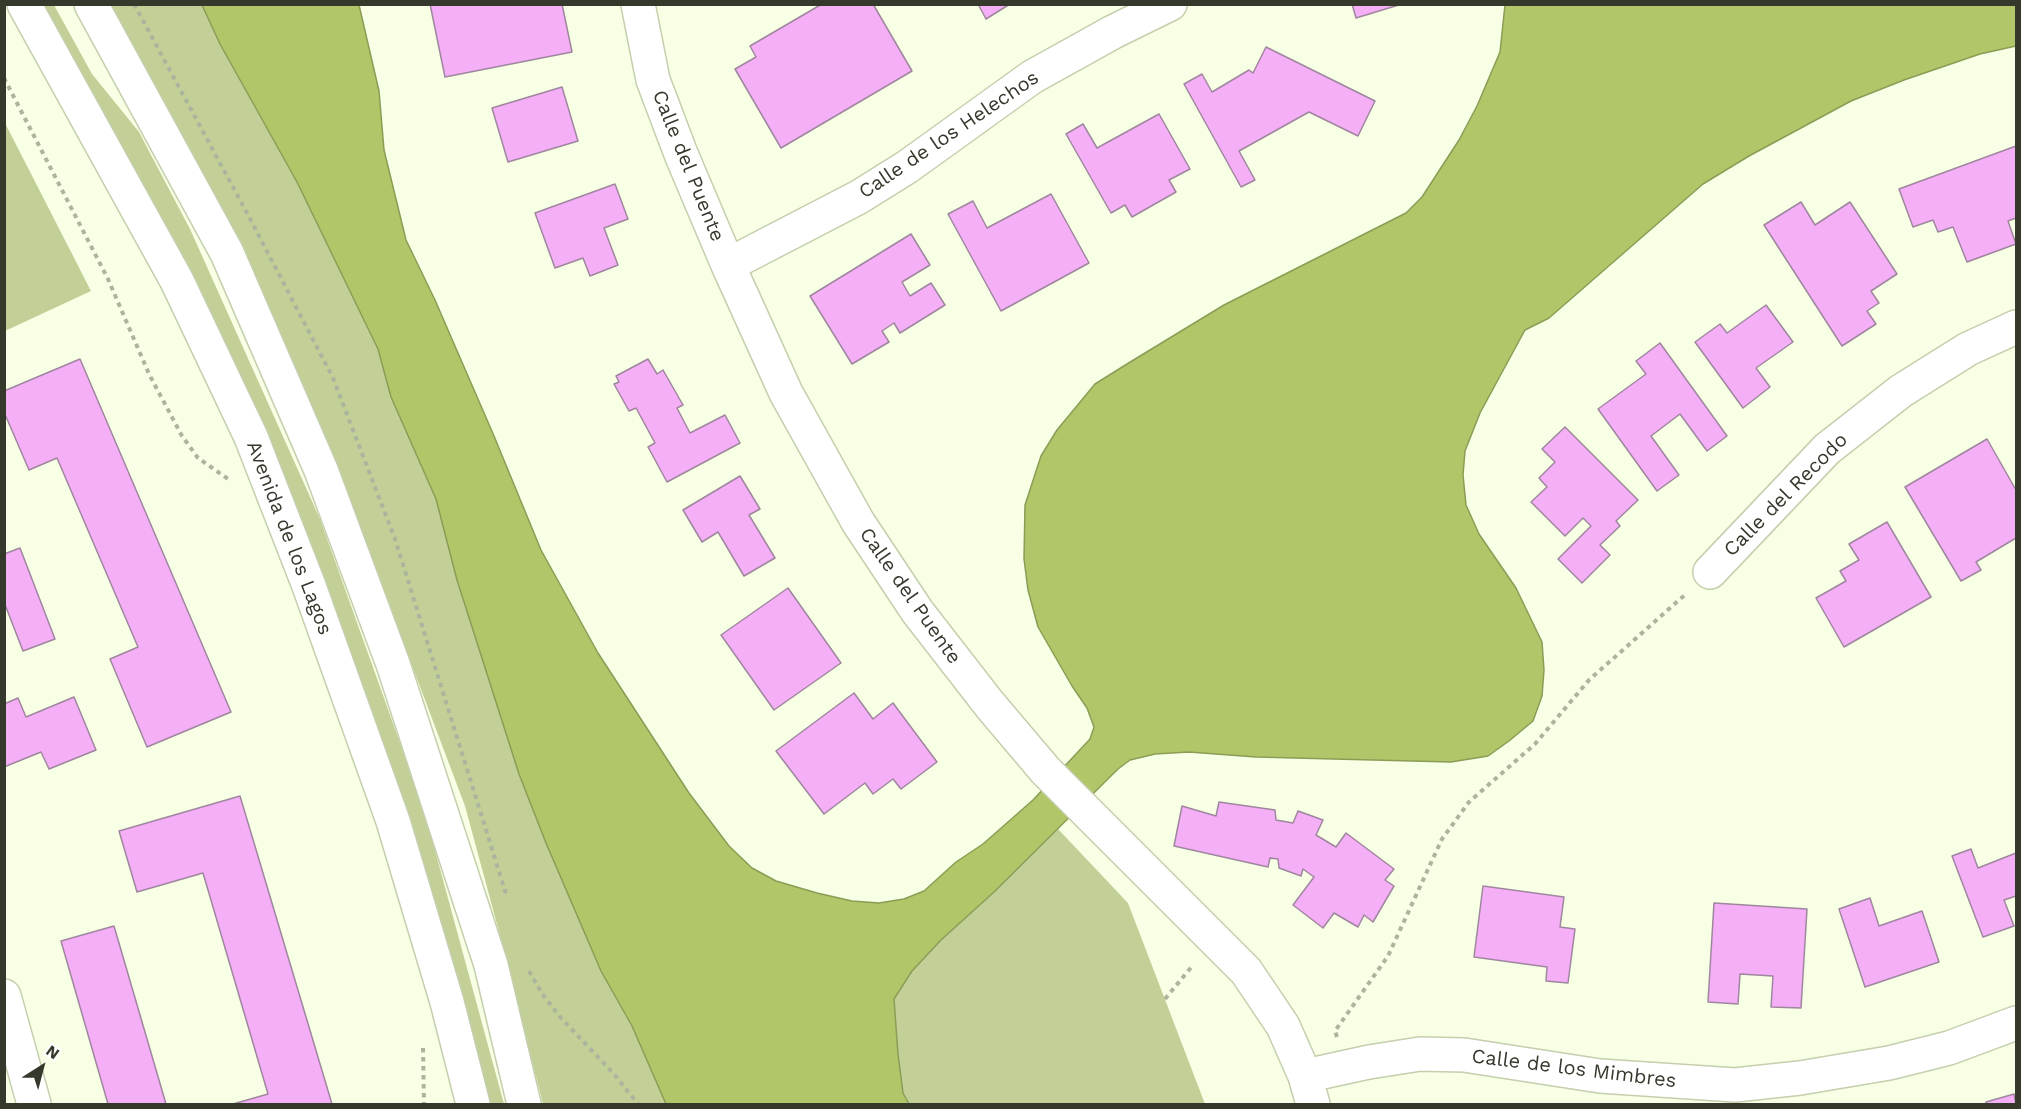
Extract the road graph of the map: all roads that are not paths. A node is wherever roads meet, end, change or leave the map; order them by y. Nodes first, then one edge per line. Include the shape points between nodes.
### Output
1 (16, 4) edge
2 (24, 4) edge
3 (91, 4) edge
4 (638, 4) edge
5 (1170, 4) edge
6 (47, 44) junction
7 (728, 265) junction
8 (2016, 327) edge
9 (1710, 572) road end
10 (4, 996) edge
11 (2016, 1023) edge
12 (463, 1066) junction
13 (1309, 1090) edge
14 (34, 1104) edge
15 (464, 1104) edge
16 (473, 1104) edge
17 (524, 1104) edge

1 - 6 street
2 - 6 street, Avenida de los Lagos
3 - 17 street via 227,252 321,470 393,664 491,965
4 - 7 street, Calle del Puente via 653,80
5 - 7 street, Calle de los Helechos via 1032,77 859,197
6 - 12 street, Avenida de los Lagos via 177,281 251,437 393,821
7 - 13 street, Calle del Puente via 786,393 858,522 917,611 1045,770 1246,971 1283,1026
8 - 9 street, Calle del Recodo via 1968,349 1900,391 1827,449
10 - 14 street
11 - 13 street, Calle de los Mimbres via 1949,1048 1889,1063 1735,1085 1600,1076 1464,1055 1420,1054 1349,1066
12 - 15 street
12 - 16 street, Avenida de los Lagos

